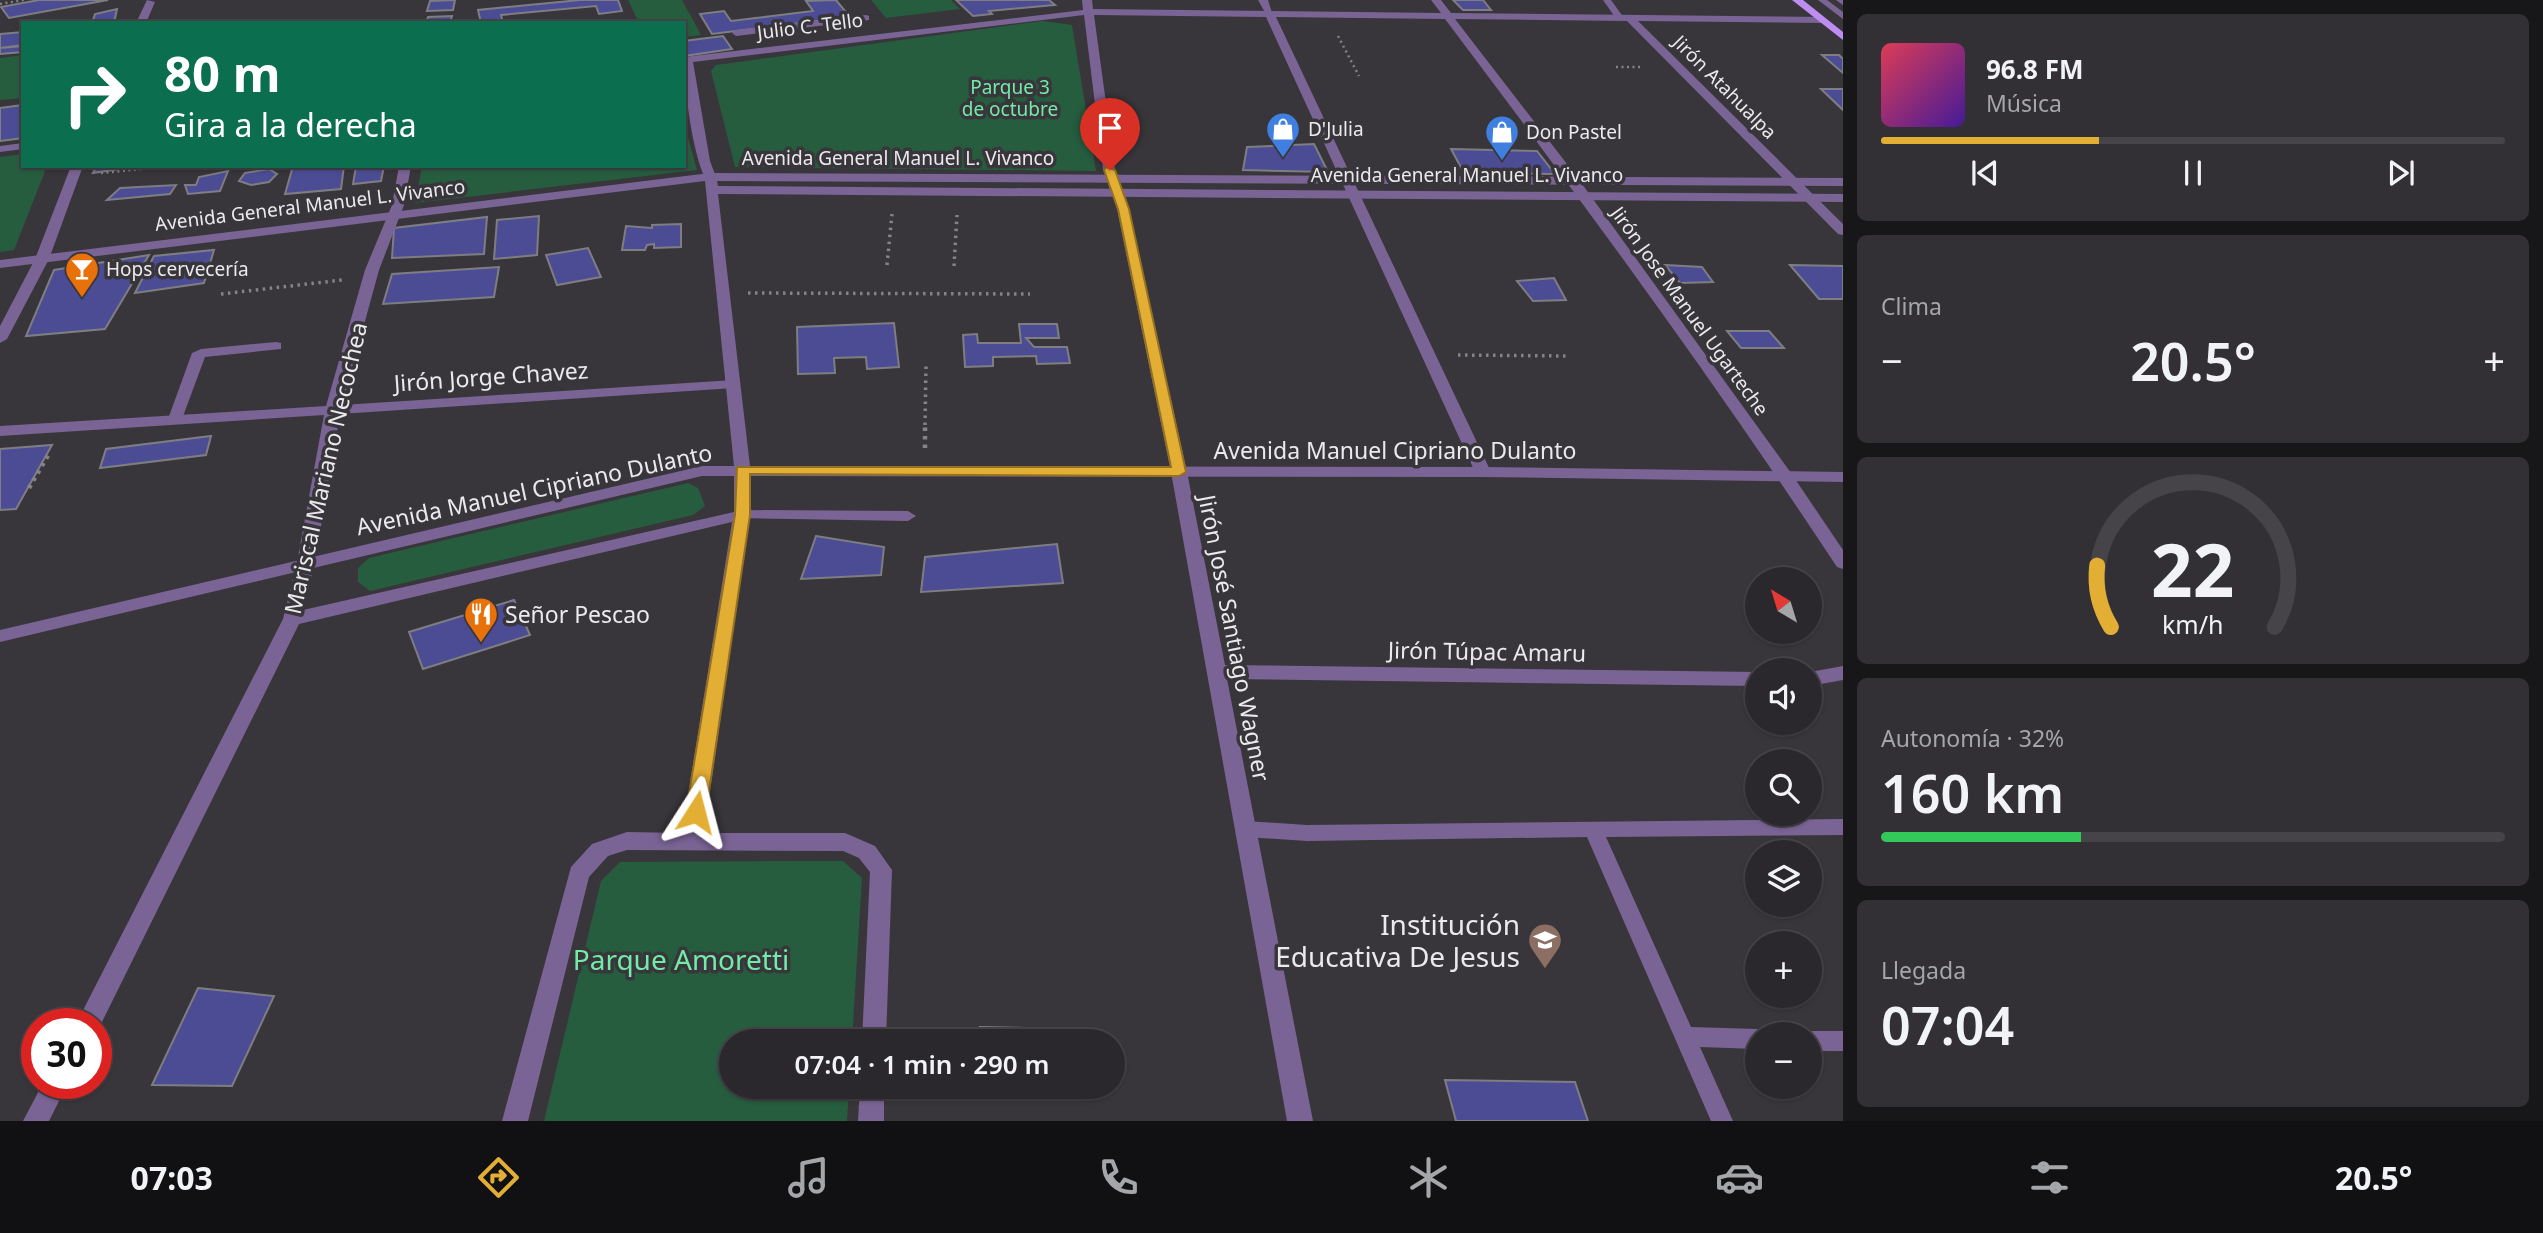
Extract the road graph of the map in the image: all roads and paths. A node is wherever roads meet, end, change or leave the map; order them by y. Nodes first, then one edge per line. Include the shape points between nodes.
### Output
1 (24, 0) edge
2 (1264, 0) edge
3 (1436, 0) edge
4 (1607, 0) edge
5 (1797, 0) edge
6 (1822, 0) edge
7 (150, 2) dead end
8 (0, 4) edge
9 (1088, 6) edge
10 (1270, 14) junction
11 (1327, 14) junction
12 (1447, 16) junction
13 (1843, 16) edge
14 (866, 18) dead end
15 (1625, 18) junction
16 (1822, 20) junction
17 (142, 21) edge
18 (736, 33) dead end
19 (1843, 37) edge
20 (686, 60) edge
21 (686, 65) edge
22 (1359, 76) dead end
23 (21, 146) edge
24 (0, 149) edge
25 (152, 168) edge
26 (405, 168) edge
27 (75, 171) edge
28 (1348, 179) junction
29 (1573, 180) junction
30 (1795, 182) junction
31 (1843, 182) edge
32 (711, 184) junction
33 (1114, 185) junction
34 (894, 191) junction
35 (958, 191) junction
36 (1354, 194) junction
37 (1583, 196) junction
38 (1809, 198) junction
39 (1843, 198) edge
40 (394, 214) junction
41 (1843, 231) edge
42 (42, 259) junction
43 (0, 264) edge
44 (887, 265) dead end
45 (954, 266) dead end
46 (370, 276) junction
47 (724, 293) junction
48 (1030, 294) dead end
49 (221, 295) dead end
50 (0, 339) edge
51 (276, 345) dead end
52 (1427, 355) junction
53 (1566, 356) dead end
54 (926, 365) dead end
55 (734, 384) junction
56 (333, 408) junction
57 (174, 419) junction
58 (65, 427) junction
59 (0, 431) edge
60 (743, 470) junction
61 (924, 471) junction
62 (1179, 472) junction
63 (1483, 472) junction
64 (1785, 476) junction
65 (1843, 477) edge
66 (29, 488) dead end
67 (742, 515) junction
68 (908, 516) dead end
69 (306, 562) junction
70 (1843, 563) edge
71 (292, 619) junction
72 (0, 636) edge
73 (1216, 672) junction
74 (1843, 673) edge
75 (1822, 677) edge
76 (1745, 679) edge
77 (1843, 827) edge
78 (1592, 828) junction
79 (1246, 829) junction
80 (692, 839) junction
81 (96, 1008) edge
82 (874, 1029) edge
83 (1685, 1037) junction
84 (1745, 1039) edge
85 (1822, 1041) edge
86 (1843, 1041) edge
87 (48, 1099) edge
88 (872, 1099) edge
89 (36, 1121) edge
90 (515, 1121) edge
91 (871, 1121) edge
92 (1300, 1121) edge
93 (1722, 1121) edge

1 - 8 path
2 - 10 street
3 - 12 street, Jirón Jose Manuel Ugarteche
4 - 15 lane
5 - 16 main road
6 - 13 lane
7 - 17 street
9 - 10 street, Julio C. Tello
9 - 20 street, Julio C. Tello
9 - 33 street, Jirón José Santiago Wagner
10 - 11 street, Julio C. Tello
10 - 28 street
11 - 12 street, Julio C. Tello
11 - 22 path
12 - 15 street, Julio C. Tello
12 - 29 street, Jirón Jose Manuel Ugarteche
14 - 18 lane
15 - 16 street, Julio C. Tello
15 - 30 street, Jirón Atahualpa
16 - 19 main road
21 - 32 street
23 - 24 street
25 - 27 path
26 - 40 street, Mariscal Mariano Necochea
27 - 42 street
28 - 29 street, Avenida General Manuel L. Vivanco
28 - 33 street, Avenida General Manuel L. Vivanco
28 - 36 street
29 - 30 street, Avenida General Manuel L. Vivanco
29 - 37 street, Jirón Jose Manuel Ugarteche
30 - 31 street, Avenida General Manuel L. Vivanco
30 - 38 street, Jirón Atahualpa
32 - 33 street, Avenida General Manuel L. Vivanco
32 - 34 street, Avenida General Manuel L. Vivanco
32 - 40 street, Avenida General Manuel L. Vivanco
32 - 47 street
33 - 35 street, Avenida General Manuel L. Vivanco
33 - 36 street, Avenida General Manuel L. Vivanco
33 - 62 street, Jirón José Santiago Wagner
34 - 35 street, Avenida General Manuel L. Vivanco
34 - 44 path
35 - 45 path
36 - 37 street, Avenida General Manuel L. Vivanco
36 - 52 street
37 - 38 street, Avenida General Manuel L. Vivanco
37 - 64 street, Jirón Jose Manuel Ugarteche
38 - 39 street, Avenida General Manuel L. Vivanco
38 - 41 street, Jirón Atahualpa
40 - 42 street, Avenida General Manuel L. Vivanco
40 - 46 street, Mariscal Mariano Necochea
42 - 43 street, Avenida General Manuel L. Vivanco
42 - 50 street
46 - 49 path
46 - 56 street, Mariscal Mariano Necochea
47 - 48 path
47 - 55 street
51 - 57 lane via 201,352
52 - 53 path
52 - 63 street
54 - 61 path
55 - 56 street, Jirón Jorge Chavez
55 - 60 street
56 - 57 street, Jirón Jorge Chavez
56 - 69 street, Mariscal Mariano Necochea
57 - 58 street, Jirón Jorge Chavez
58 - 59 street, Jirón Jorge Chavez
58 - 66 path
60 - 61 street, Avenida Manuel Cipriano Dulanto
60 - 67 street
60 - 69 street, Avenida Manuel Cipriano Dulanto via 702,471
61 - 62 street, Avenida Manuel Cipriano Dulanto
62 - 63 street, Avenida Manuel Cipriano Dulanto
62 - 73 street, Jirón José Santiago Wagner
63 - 64 street, Avenida Manuel Cipriano Dulanto
64 - 65 street, Avenida Manuel Cipriano Dulanto
64 - 70 street
67 - 68 lane
67 - 71 street
67 - 80 street
69 - 71 street, Mariscal Mariano Necochea
69 - 72 street, Avenida Manuel Cipriano Dulanto
71 - 81 street, Mariscal Mariano Necochea
73 - 76 street, Jirón Túpac Amaru
73 - 79 street, Jirón José Santiago Wagner
74 - 75 street
77 - 78 lane
78 - 79 lane via 1307,833
78 - 83 lane
79 - 92 street, Jirón José Santiago Wagner
80 - 82 street via 845,842 867,852 881,870
80 - 90 street via 627,841 600,850 579,873
83 - 84 lane
83 - 93 lane
85 - 86 lane
87 - 89 street
88 - 91 street

